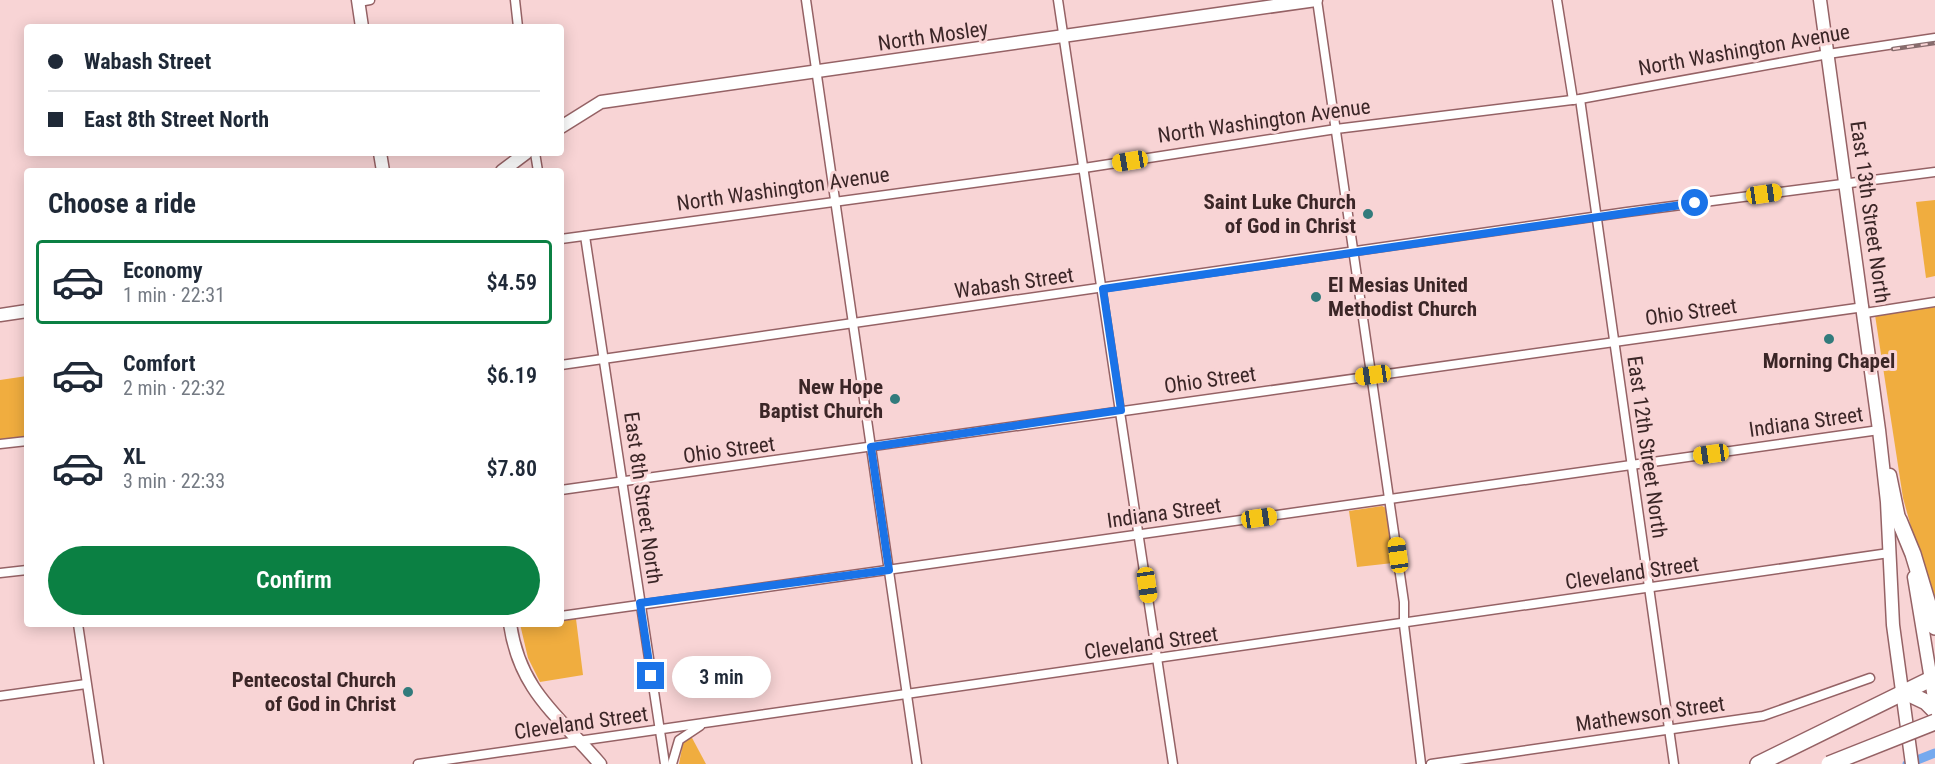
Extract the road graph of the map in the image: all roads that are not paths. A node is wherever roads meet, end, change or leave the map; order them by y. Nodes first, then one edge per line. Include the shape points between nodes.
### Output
1 (362, 0) edge
2 (514, 0) edge
3 (806, 0) edge
4 (1058, 0) edge
5 (1316, 0) edge
6 (1557, 0) edge
7 (1820, 0) edge
8 (362, 24) edge
9 (518, 24) edge
10 (1064, 37) junction
11 (1935, 38) edge
12 (1828, 54) junction
13 (817, 72) junction
14 (1576, 100) junction
15 (564, 125) edge
16 (1336, 129) junction
17 (522, 156) edge
18 (506, 168) edge
19 (1084, 168) junction
20 (1935, 172) edge
21 (1846, 184) junction
22 (835, 202) junction
23 (1597, 217) junction
24 (585, 236) junction
25 (564, 239) edge
26 (1354, 252) junction
27 (1103, 289) junction
28 (1935, 302) edge
29 (1864, 310) junction
30 (24, 311) edge
31 (0, 315) edge
32 (853, 323) junction
33 (1614, 341) junction
34 (604, 359) junction
35 (564, 365) edge
36 (1373, 375) junction
37 (1121, 410) junction
38 (1879, 430) junction
39 (24, 441) edge
40 (0, 444) edge
41 (871, 447) junction
42 (1632, 466) junction
43 (623, 482) junction
44 (564, 490) edge
45 (1390, 500) junction
46 (1899, 520) junction
47 (1139, 535) junction
48 (1889, 554) junction
49 (24, 570) edge
50 (889, 570) junction
51 (0, 573) edge
52 (1650, 589) junction
53 (640, 603) junction
54 (564, 616) edge
55 (1404, 625) junction
56 (78, 627) edge
57 (511, 627) edge
58 (1935, 627) edge
59 (1158, 660) junction
60 (1933, 677) edge
61 (1870, 678) dead end
62 (86, 684) junction
63 (1903, 691) junction
64 (0, 696) edge
65 (907, 696) junction
66 (1935, 704) edge
67 (1935, 711) edge
68 (1935, 722) edge
69 (702, 724) junction
70 (659, 730) junction
71 (1669, 730) junction
72 (578, 742) junction
73 (470, 760) edge
74 (1761, 763) edge
75 (99, 764) edge
76 (418, 764) edge
77 (589, 764) edge
78 (600, 764) edge
79 (665, 764) edge
80 (672, 764) edge
81 (917, 764) edge
82 (1173, 764) edge
83 (1421, 764) edge
84 (1431, 764) edge
85 (1674, 764) edge
86 (1828, 764) edge
87 (1912, 764) edge

1 - 8 street
2 - 9 street
3 - 13 street
4 - 10 street
5 - 10 street, North Mosley
5 - 16 street
6 - 14 street, East 12th Street North
7 - 12 street, East 13th Street North
10 - 13 street, North Mosley
10 - 19 street
11 - 12 street, North Washington Avenue
12 - 14 street, North Washington Avenue
12 - 21 street, East 13th Street North
13 - 15 street, North Mosley via 602,102
13 - 22 street
14 - 16 street, North Washington Avenue
14 - 23 street, East 12th Street North
16 - 19 street, North Washington Avenue
16 - 26 street
17 - 18 street
19 - 22 street, North Washington Avenue
19 - 27 street
20 - 21 street, Wabash Street
21 - 23 street, Wabash Street
21 - 29 street, East 13th Street North
22 - 24 street, North Washington Avenue
22 - 32 street
23 - 26 street, Wabash Street
23 - 33 street, East 12th Street North
24 - 25 street, North Washington Avenue
24 - 34 street, East 8th Street North
26 - 27 street, Wabash Street
26 - 36 street
27 - 32 street, Wabash Street
27 - 37 street
28 - 29 street, Ohio Street
29 - 33 street, Ohio Street
29 - 38 street, East 13th Street North
30 - 31 street
32 - 34 street, Wabash Street
32 - 41 street
33 - 36 street, Ohio Street
33 - 42 street, East 12th Street North
34 - 35 street, Wabash Street
34 - 43 street, East 8th Street North
36 - 37 street, Ohio Street
36 - 45 street
37 - 41 street, Ohio Street
37 - 47 street
38 - 42 street, Indiana Street
38 - 46 street, East 13th Street North
38 - 48 street, East 13th Street North
39 - 40 street
41 - 43 street, Ohio Street
41 - 50 street
42 - 45 street, Indiana Street
42 - 52 street, East 12th Street North
43 - 44 street, Ohio Street
43 - 53 street, East 8th Street North
45 - 47 street, Indiana Street
45 - 55 street
46 - 58 highway
46 - 60 street, East 13th Street North
47 - 50 street, Indiana Street
47 - 59 street
48 - 52 street, Cleveland Street
48 - 63 street, East 13th Street North via 1893,625
49 - 51 street
50 - 53 street, Indiana Street
50 - 65 street
52 - 55 street, Cleveland Street
52 - 71 street, East 12th Street North
53 - 54 street, Indiana Street
53 - 70 street, East 8th Street North
55 - 59 street, Cleveland Street
55 - 83 street
56 - 62 street
57 - 72 street via 524,673 548,709
59 - 65 street, Cleveland Street
59 - 82 street
60 - 63 highway
60 - 66 street, East 13th Street North
61 - 71 street, Mathewson Street via 1763,716
62 - 64 street
62 - 75 street
63 - 67 highway
63 - 74 highway
63 - 87 street, East 13th Street North
65 - 69 street, Cleveland Street
65 - 81 street
68 - 86 highway, bridge
69 - 70 street, Cleveland Street
69 - 80 street via 679,740
70 - 72 street, Cleveland Street
70 - 79 street, East 8th Street North
71 - 84 street, Mathewson Street
71 - 85 street, East 12th Street North
72 - 73 street, Cleveland Street
72 - 77 street
72 - 78 street
73 - 76 street, Cleveland Street

